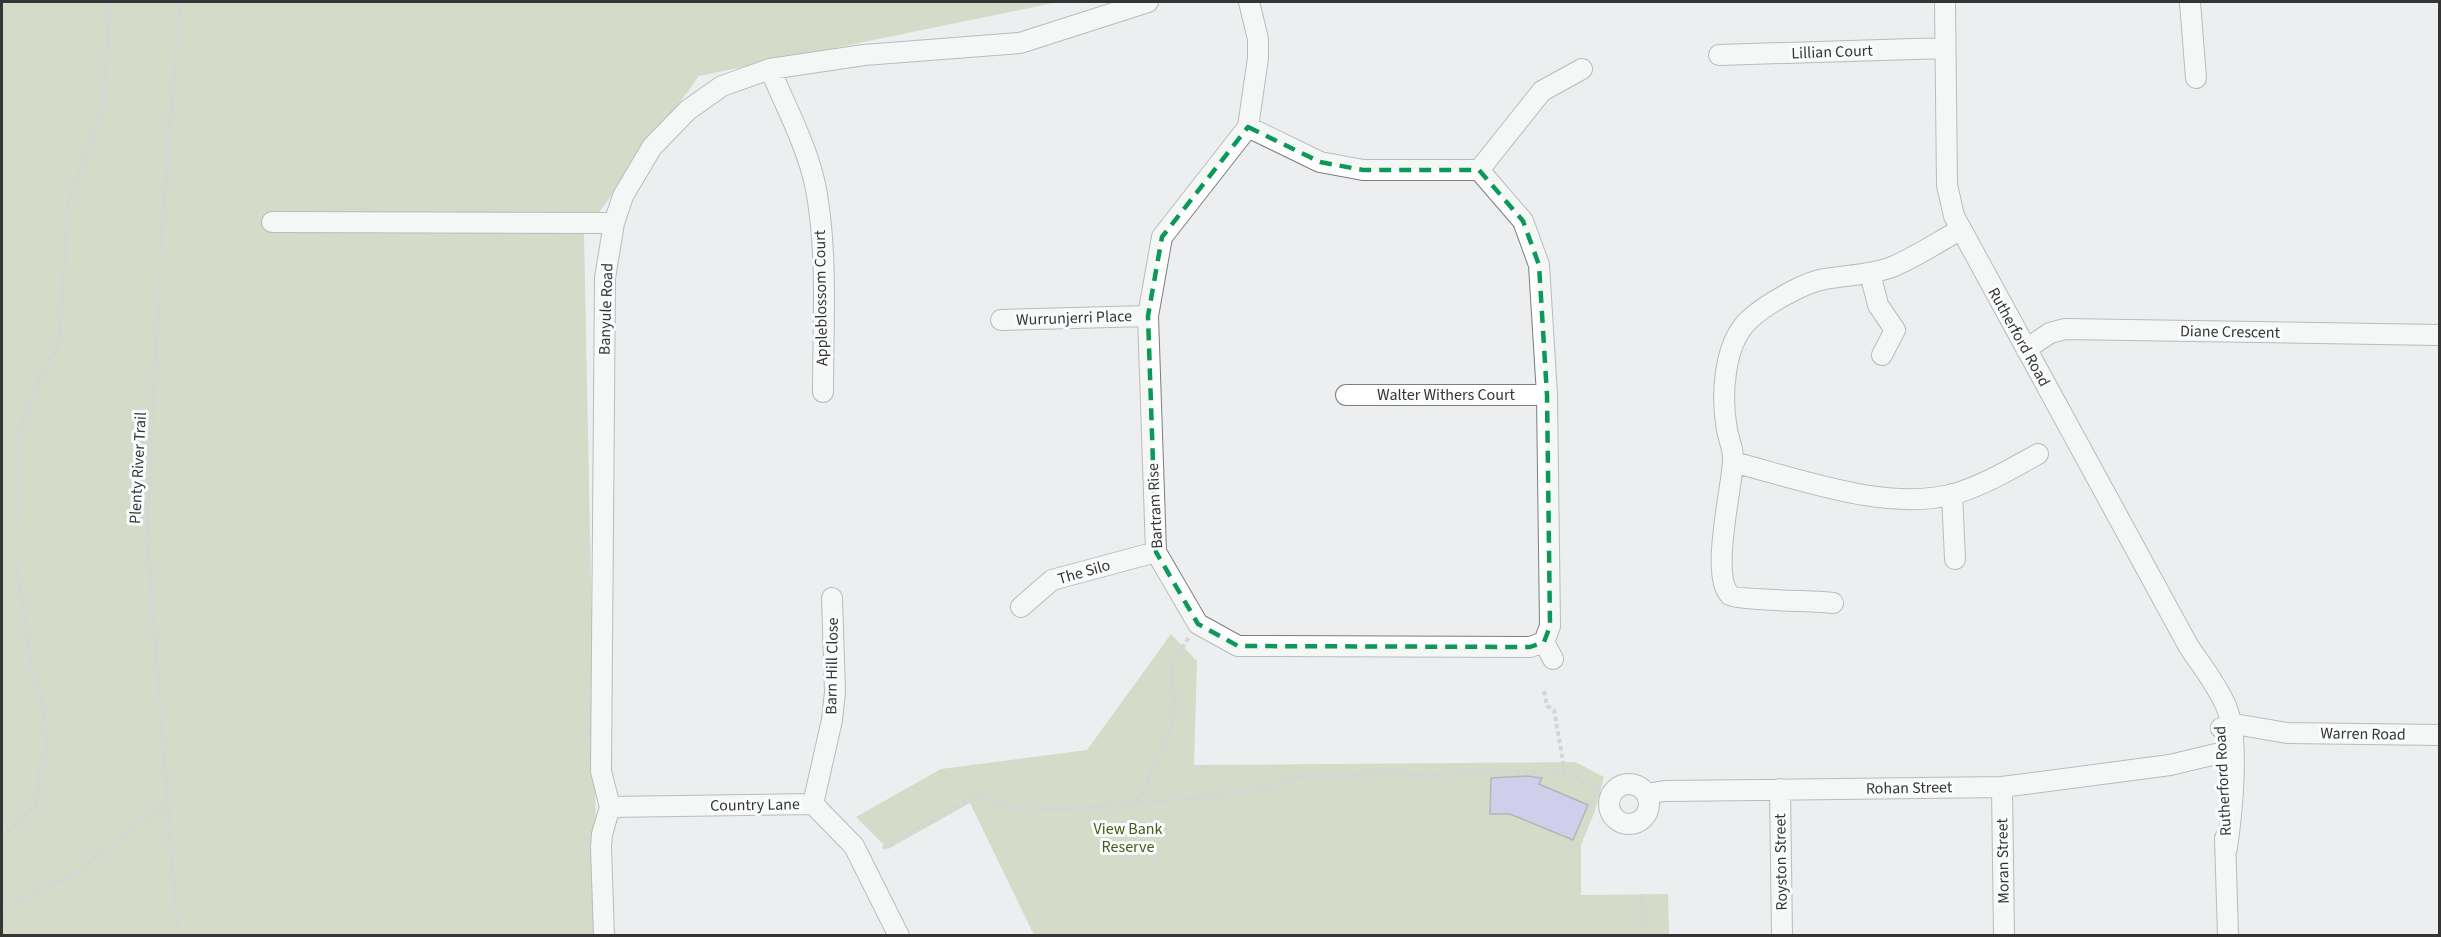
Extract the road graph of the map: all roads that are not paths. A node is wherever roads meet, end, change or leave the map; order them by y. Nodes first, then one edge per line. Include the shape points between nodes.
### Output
1 (1148, 2) edge
2 (1249, 2) edge
3 (1945, 2) edge
4 (2190, 2) edge
5 (1945, 48) junction
6 (1719, 55) dead end
7 (770, 69) junction
8 (1582, 69) dead end
9 (2196, 78) dead end
10 (1248, 127) junction
11 (1479, 170) junction
12 (272, 222) dead end
13 (614, 223) junction
14 (1960, 230) junction
15 (1870, 273) junction
16 (1148, 316) junction
17 (1000, 320) dead end
18 (2439, 335) edge
19 (2026, 349) junction
20 (1882, 355) dead end
21 (823, 392) dead end
22 (1346, 395) dead end
23 (1547, 395) junction
24 (2038, 454) dead end
25 (1733, 462) junction
26 (1952, 494) junction
27 (1156, 552) junction
28 (1955, 559) dead end
29 (832, 597) dead end
30 (1833, 603) dead end
31 (1021, 607) dead end
32 (2439, 735) edge
33 (2227, 746) junction
34 (2002, 787) junction
35 (1780, 789) junction
36 (1647, 794) junction
37 (813, 804) junction
38 (610, 807) junction
39 (604, 936) edge
40 (899, 936) edge
41 (1782, 936) edge
42 (2004, 936) edge
43 (2228, 936) edge

1 - 7 street, Banyule Road via 1020,43 864,55
2 - 10 street, Bartram Rise via 1258,39 1258,58
3 - 5 street, Rutherford Road
4 - 9 street
5 - 6 street, Lillian Court
5 - 14 street, Rutherford Road via 1947,185
7 - 13 street, Banyule Road via 722,86 688,110 652,147 623,196
7 - 21 street, Appleblossom Court via 816,189 823,260
8 - 11 street via 1542,91
10 - 11 street via 1320,162 1353,168
10 - 16 street, Bartram Rise via 1162,237
11 - 23 street via 1523,221 1539,266
12 - 13 street
13 - 38 street, Banyule Road via 604,278 601,771
14 - 15 street via 1893,267
14 - 19 street, Rutherford Road
15 - 20 street via 1878,304 1894,330
15 - 25 street via 1805,284 1759,312 1739,331 1724,395
16 - 17 street, Wurrunjerri Place
16 - 27 street, Bartram Rise
18 - 19 street, Diane Crescent via 2065,329 2050,333
19 - 33 street, Rutherford Road via 2189,646
22 - 23 street, Walter Withers Court
23 - 27 street, Bartram Rise via 1548,650 1238,646 1198,624
24 - 26 street via 1974,488
25 - 26 street via 1863,494 1917,498
25 - 30 street via 1722,559 1729,594 1741,600 1804,599
26 - 28 street
27 - 31 street, The Silo via 1052,580
29 - 37 street, Barn Hill Close via 835,692
32 - 33 street, Warren Road via 2287,733
33 - 34 street, Rohan Street via 2170,765
33 - 43 street, Rutherford Road via 2221,810 2227,848
34 - 35 street, Rohan Street
34 - 42 street, Moran Street
35 - 36 street, Rohan Street
35 - 41 street, Royston Street
36 - 36 street via 1626,784 1618,787 1609,800 1616,820 1629,825 1643,820 1650,807
37 - 38 street, Country Lane
37 - 40 street, Country Lane via 854,846
38 - 39 street, Banyule Road via 601,847

